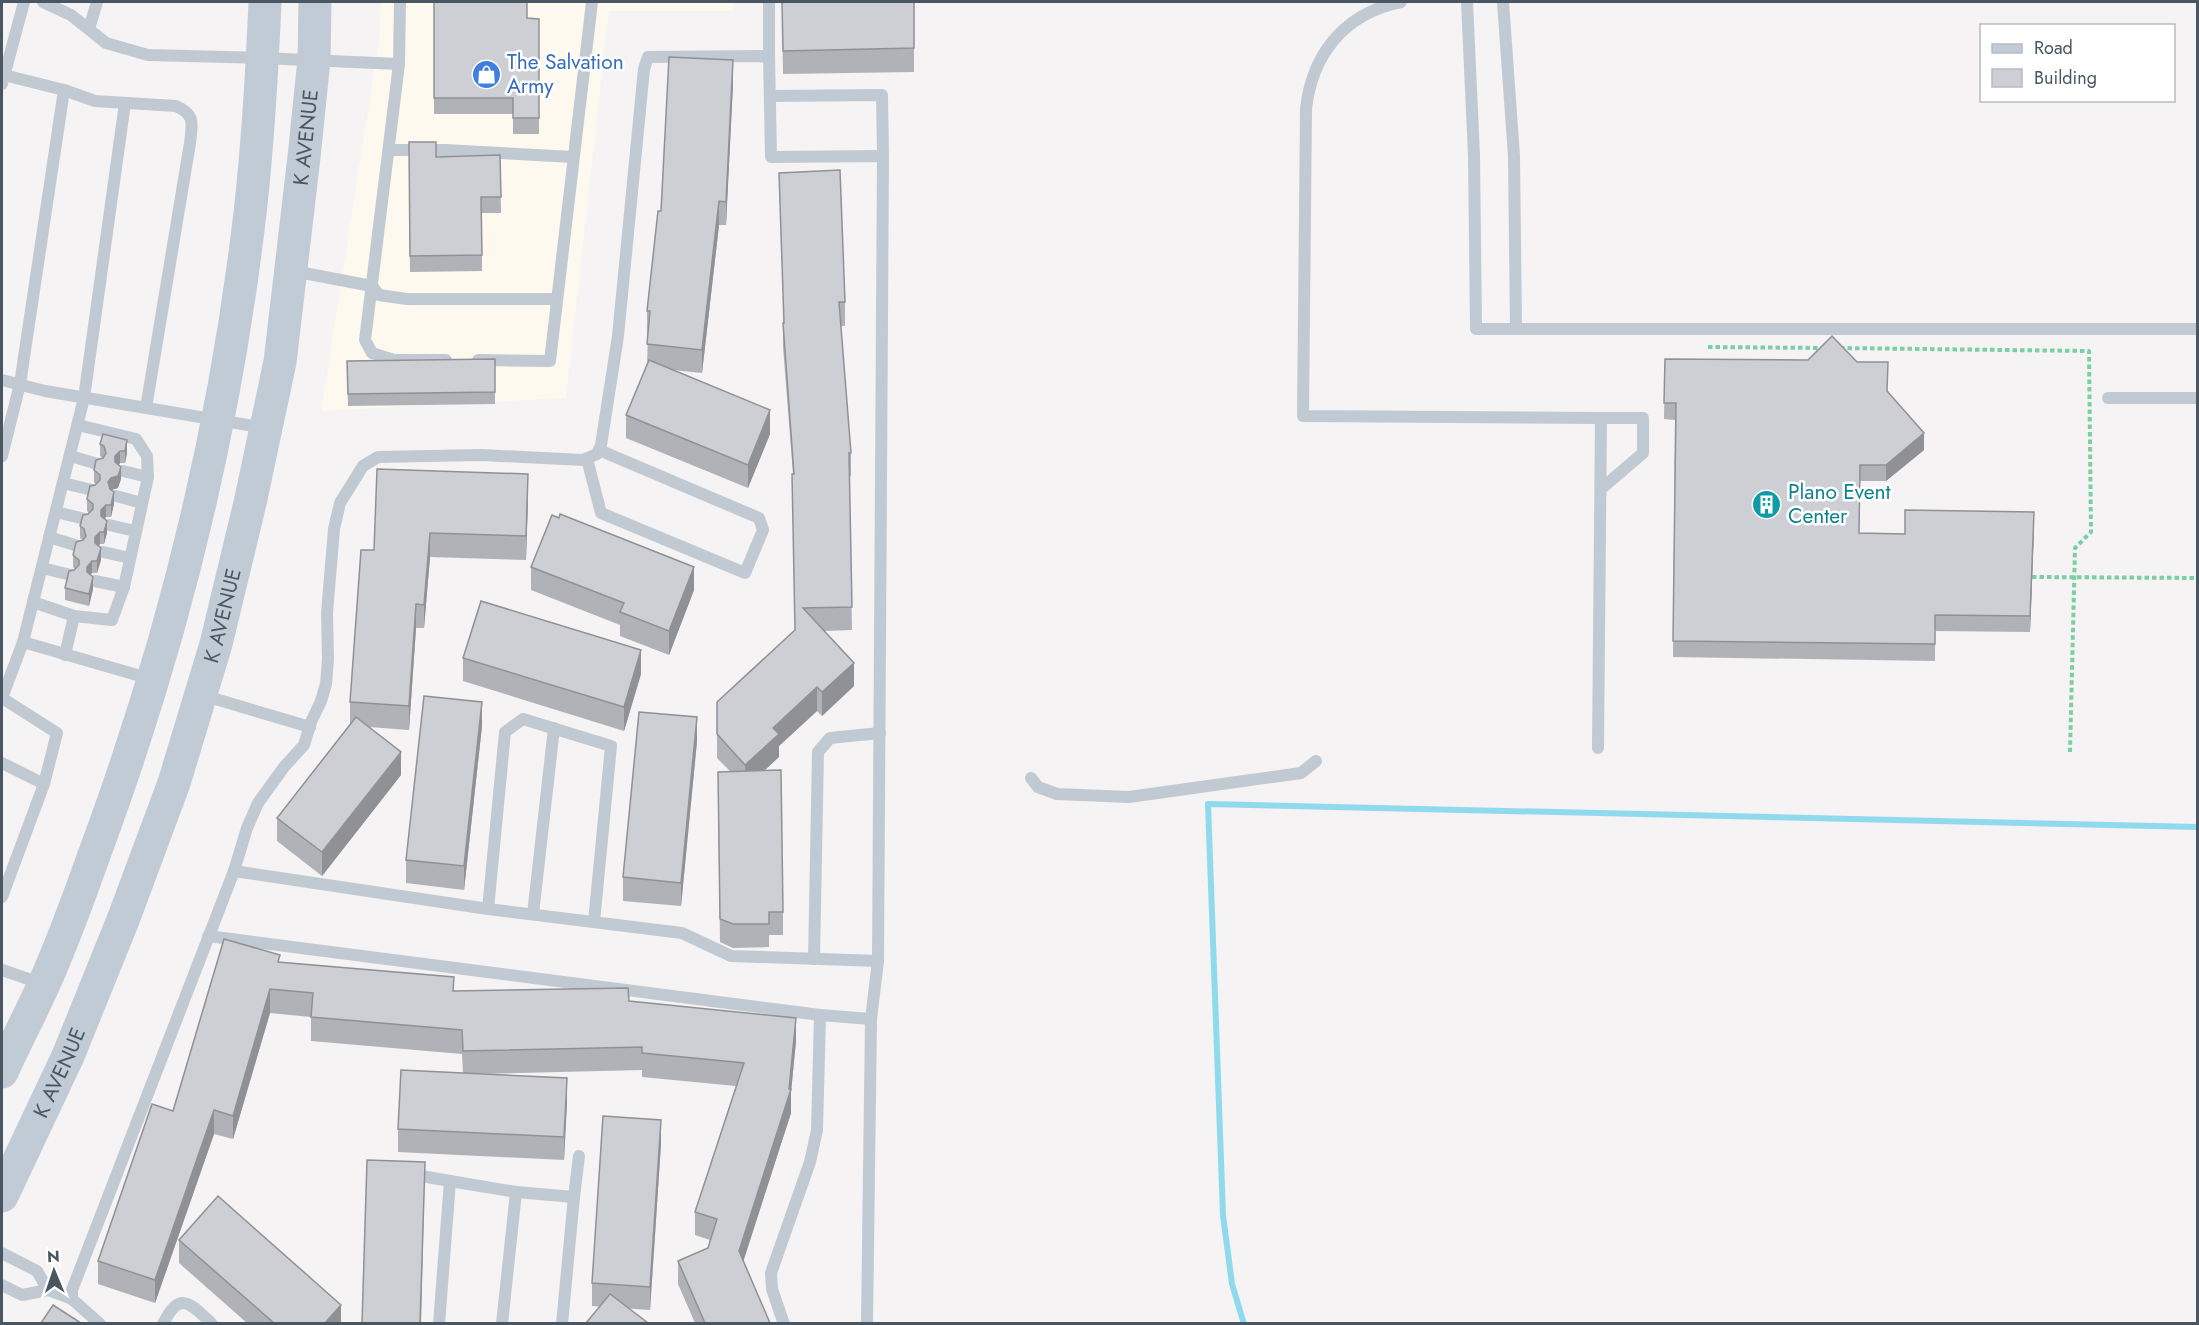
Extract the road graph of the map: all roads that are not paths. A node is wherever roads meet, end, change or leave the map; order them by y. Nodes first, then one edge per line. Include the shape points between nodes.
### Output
1 (24, 2) edge
2 (43, 2) edge
3 (97, 2) edge
4 (265, 2) edge
5 (315, 2) edge
6 (400, 2) edge
7 (592, 2) edge
8 (769, 2) edge
9 (1401, 2) edge
10 (1467, 2) edge
11 (1503, 2) edge
12 (89, 29) junction
13 (769, 56) junction
14 (262, 58) junction
15 (314, 60) junction
16 (399, 64) junction
17 (3, 80) edge
18 (64, 90) junction
19 (770, 96) junction
20 (125, 103) junction
21 (389, 150) junction
22 (883, 156) junction
23 (573, 157) junction
24 (291, 271) junction
25 (372, 286) junction
26 (557, 299) junction
27 (1516, 329) junction
28 (2198, 329) edge
29 (2, 380) edge
30 (20, 384) junction
31 (84, 398) junction
32 (2108, 398) dead end
33 (2198, 398) edge
34 (146, 408) junction
35 (1601, 418) junction
36 (217, 421) junction
37 (78, 425) junction
38 (266, 428) junction
39 (599, 450) junction
40 (2, 456) edge
41 (70, 456) junction
42 (587, 459) junction
43 (98, 464) edge
44 (123, 471) dead end
45 (148, 477) junction
46 (63, 483) junction
47 (1601, 489) junction
48 (92, 490) edge
49 (116, 496) edge
50 (142, 503) junction
51 (56, 512) junction
52 (85, 519) edge
53 (109, 525) edge
54 (135, 531) junction
55 (49, 537) junction
56 (78, 546) edge
57 (103, 552) dead end
58 (130, 558) junction
59 (42, 568) junction
60 (71, 575) edge
61 (95, 581) edge
62 (123, 587) junction
63 (33, 602) junction
64 (74, 616) junction
65 (23, 642) junction
66 (65, 655) junction
67 (153, 679) junction
68 (201, 694) junction
69 (2, 698) edge
70 (310, 727) junction
71 (554, 728) junction
72 (880, 733) junction
73 (1598, 748) dead end
74 (1316, 761) dead end
75 (2, 763) edge
76 (1031, 778) dead end
77 (44, 784) junction
78 (234, 871) junction
79 (2, 897) edge
80 (488, 909) junction
81 (533, 914) junction
82 (594, 922) junction
83 (208, 936) junction
84 (814, 959) junction
85 (878, 962) junction
86 (2, 970) edge
87 (44, 984) junction
88 (89, 1005) junction
89 (820, 1015) junction
90 (871, 1019) junction
91 (2, 1072) edge
92 (579, 1156) dead end
93 (402, 1172) edge
94 (450, 1181) junction
95 (516, 1192) junction
96 (2, 1196) edge
97 (574, 1197) junction
98 (2, 1252) edge
99 (2, 1285) edge
100 (48, 1290) junction
101 (72, 1299) junction
102 (100, 1323) edge
103 (163, 1323) edge
104 (212, 1323) edge
105 (439, 1323) edge
106 (502, 1323) edge
107 (562, 1323) edge
108 (784, 1323) edge
109 (867, 1323) edge

1 - 17 lane
2 - 12 lane
3 - 12 lane
4 - 14 main road
5 - 15 main road, K AVENUE
6 - 16 lane
7 - 23 lane
8 - 13 lane
9 - 35 lane via 1387,4 1356,19 1331,43 1308,89 1303,416
10 - 27 lane via 1476,329
11 - 27 lane via 1514,156
12 - 14 lane via 106,43 148,55
13 - 19 lane
13 - 39 lane via 648,57 618,336
14 - 15 lane
14 - 36 main road via 250,212
15 - 16 lane
15 - 24 main road, K AVENUE
16 - 21 lane
17 - 18 lane
18 - 20 lane via 95,101
18 - 30 lane
19 - 22 lane via 771,157
19 - 22 lane via 882,95
20 - 31 lane
20 - 34 lane via 176,106 186,110 192,120
21 - 23 lane
21 - 25 lane
22 - 72 lane
23 - 26 lane
24 - 25 lane
24 - 38 main road, K AVENUE via 280,362
25 - 26 lane via 379,296 407,298
25 - 26 lane via 365,340 372,353 394,360 550,361
27 - 28 lane
29 - 30 lane
30 - 31 lane
30 - 40 lane
31 - 34 lane
31 - 37 lane
32 - 33 lane
34 - 36 lane
35 - 47 lane
35 - 47 lane via 1643,418 1643,453
36 - 38 lane
36 - 67 main road via 177,596
37 - 41 lane
37 - 45 lane via 136,439 147,456
38 - 68 main road, K AVENUE
39 - 42 lane
39 - 42 lane via 759,518 763,530 746,573 601,513
41 - 43 lane
41 - 46 lane
42 - 70 lane via 378,457 363,466 340,503 334,530 326,684
44 - 45 lane
45 - 50 lane
46 - 48 lane
46 - 51 lane
47 - 73 lane
49 - 50 lane
50 - 54 lane
51 - 52 lane
51 - 55 lane
53 - 54 lane
54 - 58 lane
55 - 56 lane
55 - 59 lane
57 - 58 lane
58 - 62 lane
59 - 60 lane
59 - 63 lane
61 - 62 lane
62 - 64 lane via 112,620
63 - 64 lane
63 - 65 lane
64 - 66 lane
65 - 66 lane
65 - 69 lane
66 - 67 lane
67 - 68 main road
67 - 87 main road via 126,768
68 - 70 lane
68 - 88 main road, K AVENUE via 174,783
69 - 77 lane via 57,733
70 - 78 lane via 304,745 258,803
71 - 80 lane via 523,719 505,732
71 - 81 lane
71 - 82 lane via 611,746
72 - 84 lane via 830,738 818,752
72 - 85 lane
74 - 76 lane via 1300,773 1129,797 1057,794 1038,787
75 - 77 lane
77 - 79 lane
78 - 80 lane
78 - 83 lane
80 - 81 lane
81 - 82 lane
82 - 84 lane via 682,933 731,956
83 - 89 lane
83 - 101 lane via 72,1290
84 - 85 lane
85 - 90 lane
86 - 87 lane
87 - 88 main road
87 - 91 main road
88 - 96 main road, K AVENUE
89 - 90 lane
89 - 108 lane via 818,1130 771,1273
90 - 109 lane
92 - 97 lane
93 - 94 lane
94 - 95 lane
94 - 105 lane
95 - 97 lane
95 - 106 lane
97 - 107 lane
98 - 100 lane via 37,1271
99 - 100 lane via 22,1295
100 - 101 lane
101 - 102 lane
103 - 104 lane via 171,1308 181,1302 192,1304

